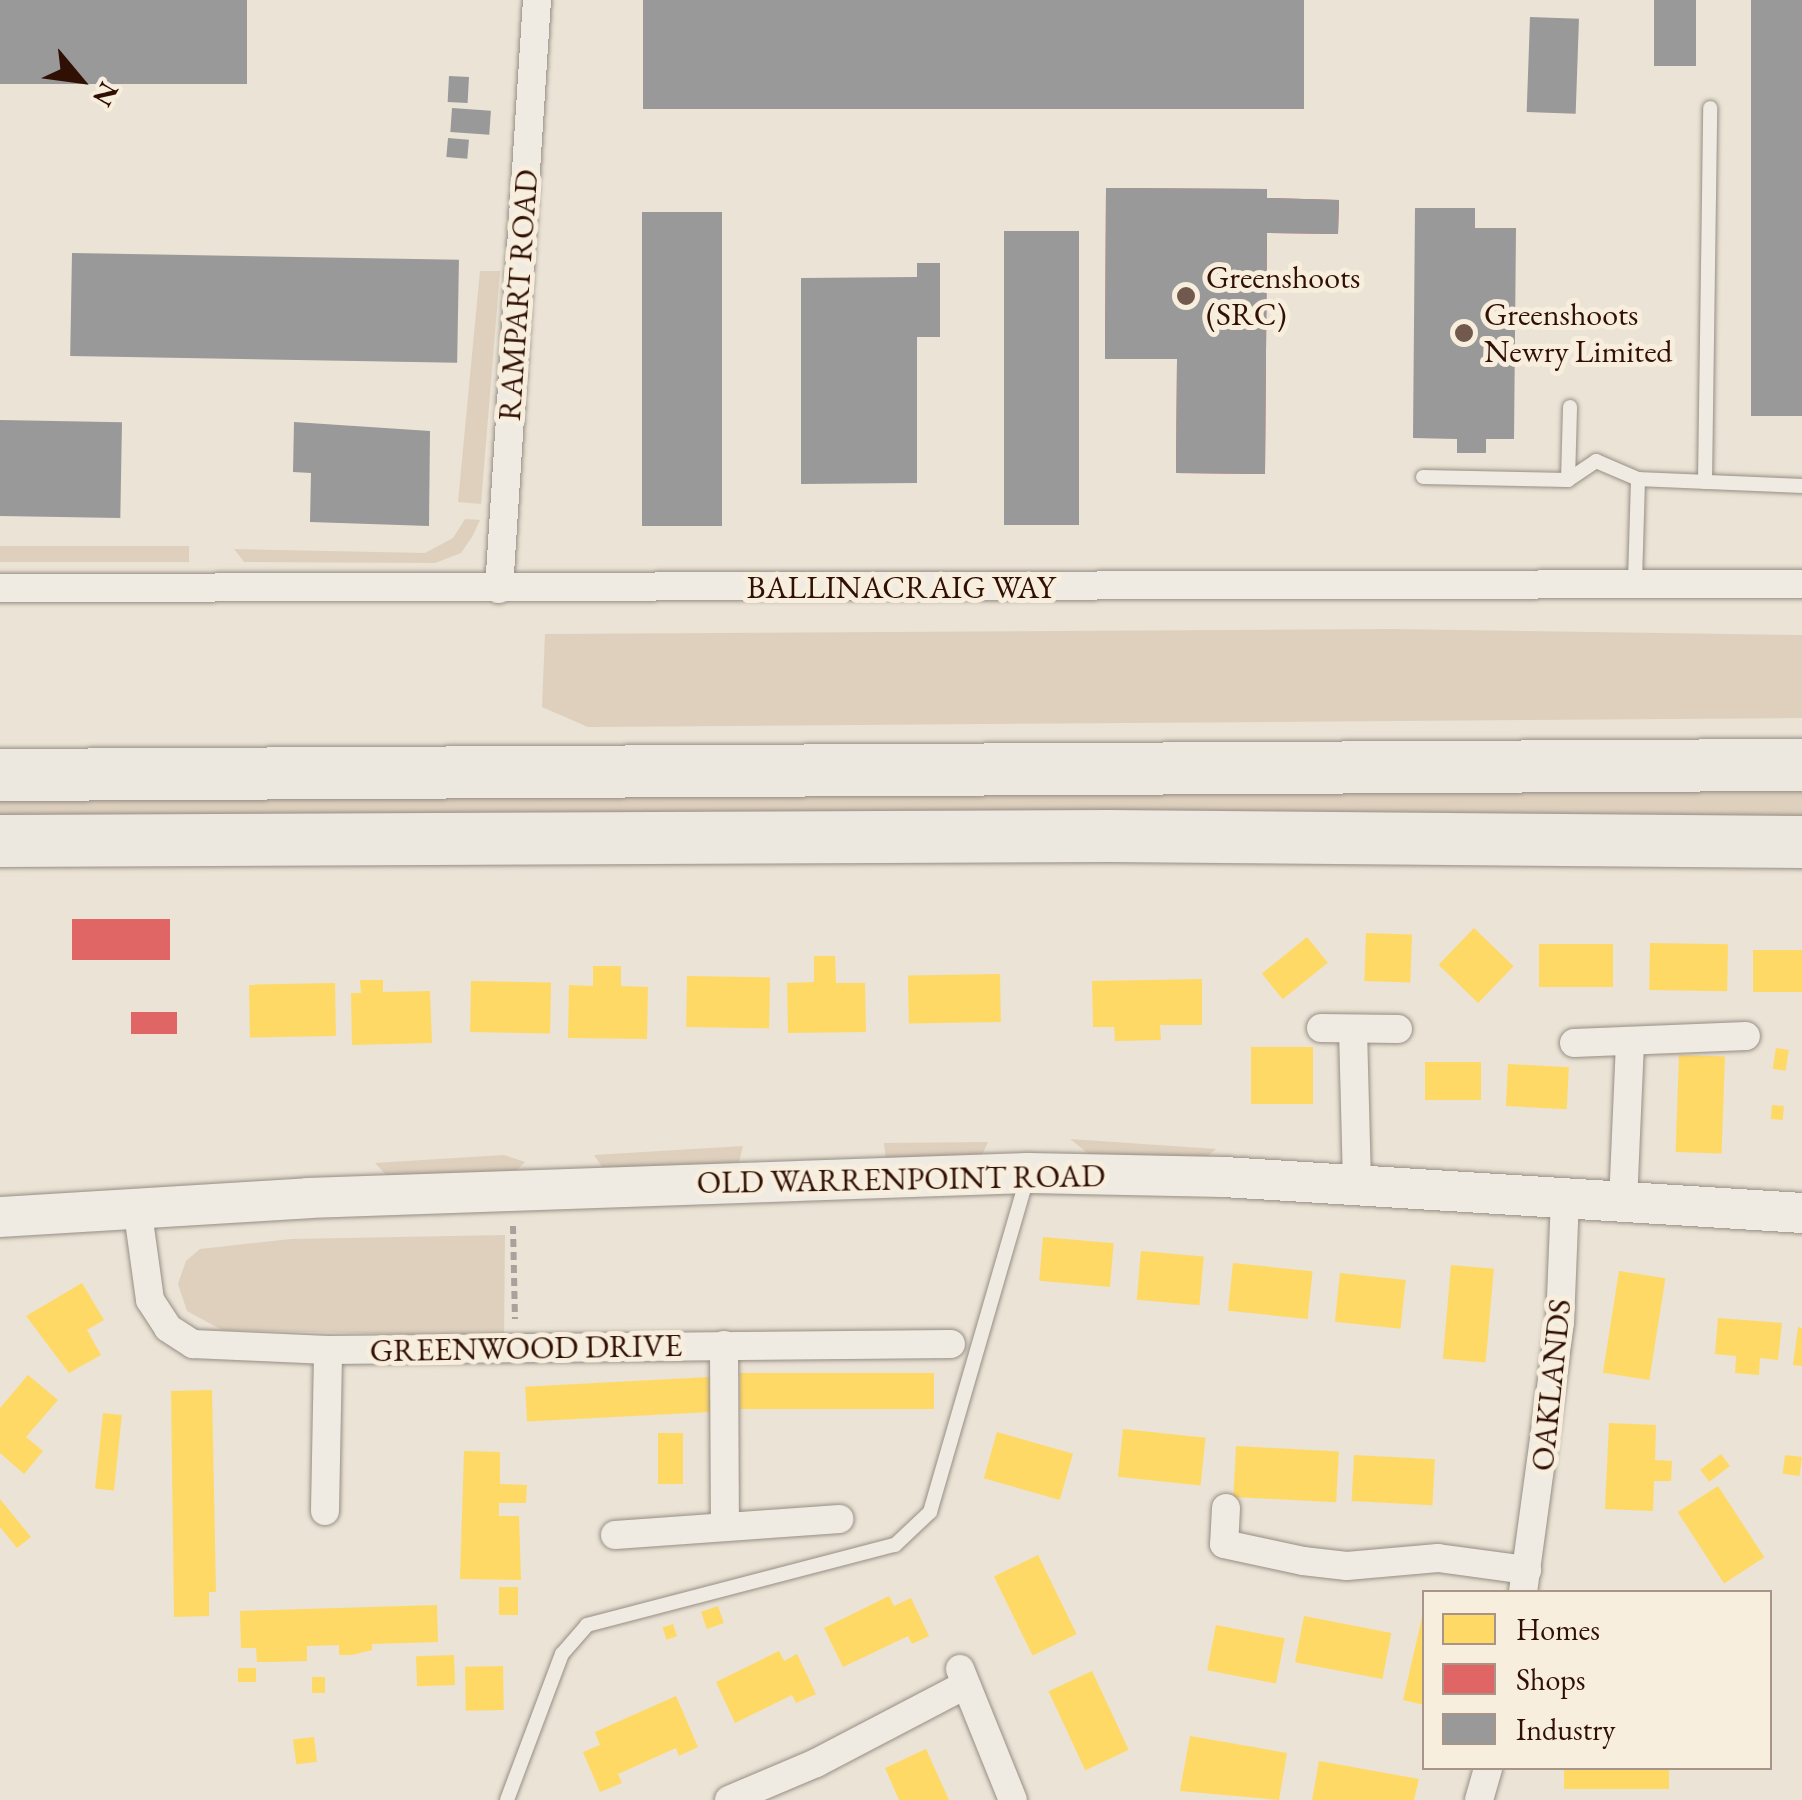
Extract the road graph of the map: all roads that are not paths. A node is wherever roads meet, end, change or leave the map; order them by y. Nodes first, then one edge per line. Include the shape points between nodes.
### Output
1 (536, 0) edge
2 (1710, 108) dead end
3 (1570, 407) dead end
4 (1422, 476) dead end
5 (1638, 479) junction
6 (1568, 480) junction
7 (1705, 482) junction
8 (1802, 486) edge
9 (1635, 581) junction
10 (1802, 584) edge
11 (0, 588) edge
12 (499, 590) junction
13 (1802, 765) edge
14 (0, 775) edge
15 (0, 840) edge
16 (1802, 842) edge
17 (1321, 1028) dead end
18 (1398, 1029) dead end
19 (1353, 1030) junction
20 (1746, 1036) dead end
21 (1630, 1041) junction
22 (1574, 1043) dead end
23 (1028, 1173) junction
24 (1357, 1184) junction
25 (1565, 1198) junction
26 (1624, 1202) junction
27 (137, 1206) junction
28 (1802, 1214) edge
29 (0, 1217) edge
30 (950, 1344) dead end
31 (724, 1345) junction
32 (328, 1350) junction
33 (1226, 1508) dead end
34 (325, 1511) dead end
35 (839, 1519) dead end
36 (726, 1525) junction
37 (615, 1535) dead end
38 (1525, 1581) edge
39 (1487, 1770) edge
40 (507, 1800) edge
41 (730, 1800) edge
42 (1013, 1800) edge
43 (1479, 1800) edge

1 - 12 street, RAMPART ROAD
2 - 7 lane
3 - 6 lane
4 - 6 lane
5 - 6 lane via 1596,461
5 - 7 lane
5 - 9 lane
7 - 8 lane
9 - 10 street, BALLINACRAIG WAY
9 - 12 street, BALLINACRAIG WAY
11 - 12 street, BALLINACRAIG WAY
13 - 14 highway
15 - 16 highway via 528,844 1109,836
17 - 19 street
18 - 19 street
19 - 24 street
20 - 21 street
21 - 22 street
21 - 26 street
23 - 24 street, OLD WARRENPOINT ROAD
23 - 27 street, OLD WARRENPOINT ROAD
23 - 40 lane via 930,1512 894,1545 587,1625 562,1654
24 - 25 street, OLD WARRENPOINT ROAD
25 - 26 street, OLD WARRENPOINT ROAD
25 - 38 street, OAKLANDS via 1560,1323
26 - 28 street, OLD WARRENPOINT ROAD
27 - 29 street, OLD WARRENPOINT ROAD
27 - 32 street, GREENWOOD DRIVE via 150,1300 168,1328 193,1344
30 - 31 street, GREENWOOD DRIVE
31 - 32 street, GREENWOOD DRIVE
31 - 36 street, GREENWOOD DRIVE
32 - 34 street, GREENWOOD DRIVE
33 - 38 street, OAKLANDS via 1224,1544 1346,1566 1438,1558
35 - 36 street
36 - 37 street
39 - 43 street
41 - 42 street via 961,1678

